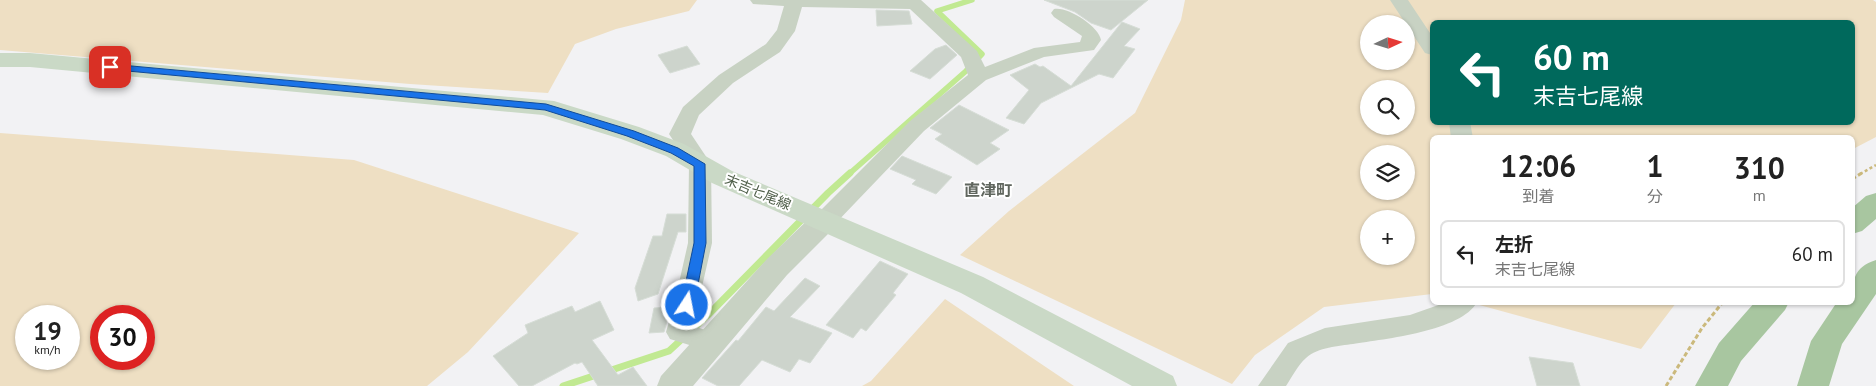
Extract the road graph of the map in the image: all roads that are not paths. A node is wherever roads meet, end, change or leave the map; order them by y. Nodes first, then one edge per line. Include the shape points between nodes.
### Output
1 (759, 0) edge
2 (1399, 0) edge
3 (794, 2) junction
4 (918, 2) edge
5 (1060, 13) dead end
6 (1430, 46) edge
7 (0, 60) edge
8 (979, 76) junction
9 (700, 164) junction
10 (1876, 203) edge
11 (825, 220) junction
12 (1855, 221) edge
13 (1876, 271) edge
14 (1855, 301) edge
15 (1462, 305) edge
16 (1771, 305) edge
17 (1852, 305) edge
18 (712, 342) junction
19 (674, 386) edge
20 (1160, 386) edge
21 (1271, 386) edge
22 (1711, 386) edge
23 (1813, 386) edge

1 - 3 street
2 - 6 street
3 - 4 street
3 - 9 street via 786,31 773,48 726,79 690,112 680,134
4 - 8 street via 970,55
5 - 8 street via 1091,34 1092,40 1086,46 1041,52
7 - 9 main road, 末吉七尾線 via 30,60 546,107 630,133 675,150
8 - 11 street via 917,126
9 - 11 main road, 末吉七尾線
9 - 18 street via 700,243 678,332
10 - 12 highway
11 - 18 street via 777,266
11 - 20 main road, 末吉七尾線 via 972,285
13 - 14 highway
15 - 21 street via 1452,312 1410,325 1325,338 1297,350
16 - 22 highway via 1730,352
17 - 23 highway via 1827,341
18 - 19 street

